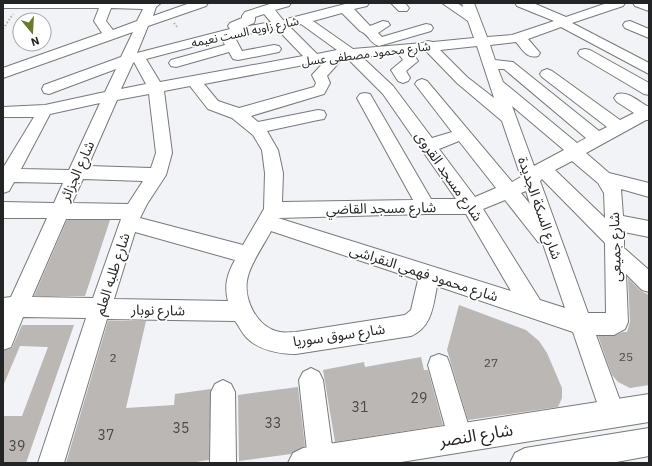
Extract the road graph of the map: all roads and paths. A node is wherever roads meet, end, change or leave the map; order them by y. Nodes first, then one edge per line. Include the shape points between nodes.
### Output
1 (202, 3) edge
2 (285, 3) edge
3 (448, 3) edge
4 (521, 3) edge
5 (619, 3) edge
6 (639, 3) edge
7 (3, 4) edge
8 (71, 4) edge
9 (107, 4) junction
10 (153, 4) edge
11 (354, 5) edge
12 (550, 7) edge
13 (649, 7) edge
14 (268, 9) junction
15 (473, 9) edge
16 (304, 20) junction
17 (142, 23) junction
18 (564, 23) junction
19 (383, 25) dead end
20 (630, 25) dead end
21 (281, 26) junction
22 (365, 28) dead end
23 (426, 28) dead end
24 (264, 29) junction
25 (232, 33) junction
26 (649, 34) edge
27 (110, 35) junction
28 (519, 38) junction
29 (379, 42) junction
30 (482, 42) junction
31 (428, 45) junction
32 (233, 47) junction
33 (171, 48) junction
34 (401, 48) junction
35 (274, 49) junction
36 (533, 53) dead end
37 (584, 53) dead end
38 (351, 54) junction
39 (132, 58) junction
40 (314, 59) junction
41 (34, 62) junction
42 (176, 63) junction
43 (489, 64) junction
44 (282, 65) junction
45 (649, 69) edge
46 (3, 73) edge
47 (547, 74) dead end
48 (403, 78) dead end
49 (188, 82) junction
50 (422, 84) dead end
51 (497, 84) junction
52 (156, 88) junction
53 (50, 89) junction
54 (649, 90) edge
55 (110, 96) junction
56 (364, 98) dead end
57 (622, 98) dead end
58 (52, 108) junction
59 (3, 112) edge
60 (648, 113) edge
61 (238, 114) junction
62 (318, 115) dead end
63 (508, 118) junction
64 (619, 127) junction
65 (256, 128) junction
66 (463, 134) junction
67 (598, 139) junction
68 (428, 146) junction
69 (574, 152) junction
70 (76, 174) junction
71 (537, 174) junction
72 (157, 175) junction
73 (604, 178) junction
74 (5, 179) edge
75 (649, 190) edge
76 (508, 191) junction
77 (426, 206) junction
78 (471, 206) junction
79 (3, 210) edge
80 (59, 212) junction
81 (270, 216) junction
82 (131, 218) junction
83 (649, 229) edge
84 (614, 237) junction
85 (555, 248) junction
86 (248, 255) junction
87 (429, 275) junction
88 (649, 282) edge
89 (10, 307) edge
90 (101, 309) junction
91 (533, 309) junction
92 (241, 311) junction
93 (581, 324) junction
94 (3, 339) edge
95 (440, 365) dead end
96 (311, 380) dead end
97 (223, 392) dead end
98 (649, 408) edge
99 (613, 414) junction
100 (460, 438) junction
101 (649, 442) edge
102 (312, 462) edge
103 (51, 463) edge
104 (223, 463) edge
105 (524, 463) edge

1 - 17 street
2 - 14 street
3 - 15 street
4 - 12 street
5 - 18 street, شارع محمود مصطفى عسل
6 - 13 street
7 - 8 street
8 - 9 street
9 - 10 street
9 - 27 street via 100,21
10 - 17 street, شارع الجزائر
11 - 16 street, شارع زاويه الست نعيمه
11 - 22 street
12 - 18 street
14 - 21 street
14 - 25 street via 249,15 250,19 236,24
15 - 30 street, شارع السكة الجديدة
16 - 21 street, شارع زاويه الست نعيمه
16 - 38 street, شارع مسجد القروى
17 - 27 street
17 - 39 street, شارع الجزائر
18 - 28 street, شارع محمود مصطفى عسل
18 - 45 street
19 - 29 street via 370,32
20 - 26 street
21 - 24 street, شارع زاويه الست نعيمه
21 - 40 street
23 - 29 street
24 - 25 street, شارع زاويه الست نعيمه
24 - 35 street
25 - 32 street
25 - 33 street, شارع زاويه الست نعيمه
27 - 41 street
28 - 30 street, شارع محمود مصطفى عسل
28 - 36 street
29 - 38 street
30 - 31 street, شارع محمود مصطفى عسل
30 - 43 street, شارع السكة الجديدة
31 - 34 street, شارع محمود مصطفى عسل
31 - 63 street via 462,80
32 - 35 street via 239,56
32 - 42 street
33 - 39 street, شارع زاويه الست نعيمه
33 - 42 street
34 - 38 street, شارع محمود مصطفى عسل
34 - 48 street via 411,61 398,70
35 - 44 street
37 - 54 street
38 - 40 street, شارع محمود مصطفى عسل
38 - 61 street via 336,58 320,73 322,83 319,90
38 - 68 street, شارع مسجد القروى via 388,90
39 - 52 street
39 - 53 street, شارع زاويه الست نعيمه
39 - 55 street, شارع الجزائر
40 - 44 street, شارع محمود مصطفى عسل
41 - 46 street
41 - 53 street
42 - 49 street
43 - 51 street, شارع السكة الجديدة
43 - 67 street via 508,64
44 - 49 street, شارع محمود مصطفى عسل
47 - 64 street
49 - 52 street, شارع محمود مصطفى عسل
49 - 61 street via 214,105
50 - 66 street
51 - 63 street, شارع السكة الجديدة
51 - 69 street, شارع جميعى
52 - 55 street, شارع محمود مصطفى عسل
52 - 72 street, شارع طلبه العلم via 164,153
53 - 58 street
55 - 58 street, شارع محمود مصطفى عسل
55 - 70 street, شارع الجزائر
56 - 77 street
57 - 60 street
58 - 59 street, شارع محمود مصطفى عسل
58 - 74 street
60 - 64 street, شارع مسجد القاضي
61 - 65 street
62 - 65 street
63 - 71 street, شارع السكة الجديدة
64 - 67 street, شارع مسجد القاضي
65 - 81 street via 270,150 274,173
66 - 68 street
66 - 76 street
67 - 69 street, شارع مسجد القاضي
68 - 78 street, شارع مسجد القروى
69 - 71 street, شارع مسجد القاضي
69 - 73 street, شارع جميعى
70 - 72 street
70 - 74 street
70 - 80 street, شارع الجزائر
71 - 76 street, شارع مسجد القاضي via 523,185
71 - 84 street
71 - 85 street, شارع السكة الجديدة
72 - 82 street, شارع طلبه العلم
73 - 75 street
73 - 84 street, شارع جميعى via 613,192
76 - 78 street, شارع مسجد القاضي
76 - 85 street
77 - 78 street, شارع مسجد القاضي
77 - 81 street, شارع مسجد القاضي
78 - 91 street, شارع مسجد القروى
79 - 80 street
80 - 82 street
80 - 89 street, شارع الجزائر
81 - 86 street, شارع سوق سوريا
81 - 87 street, شارع محمود فهمي النقراشى
82 - 86 street
82 - 90 street, شارع طلبه العلم
83 - 84 street
84 - 88 street
84 - 93 street, شارع جميعى via 618,322
85 - 93 street, شارع السكة الجديدة
86 - 92 street, شارع سوق سوريا via 238,274 236,291
87 - 91 street, شارع محمود فهمي النقراشى
87 - 92 street, شارع سوق سوريا via 420,315 411,324 404,326 296,343 280,343 254,330
89 - 90 street, شارع نوبار
89 - 94 street, شارع الجزائر
90 - 92 street, شارع نوبار
90 - 103 street, شارع طلبه العلم
91 - 93 street, شارع محمود فهمي النقراشى
93 - 99 street, شارع السكة الجديدة
95 - 100 street
96 - 102 street
97 - 104 street
98 - 99 main road, شارع النصر
99 - 100 main road, شارع النصر
100 - 102 main road, شارع النصر
101 - 105 main road

